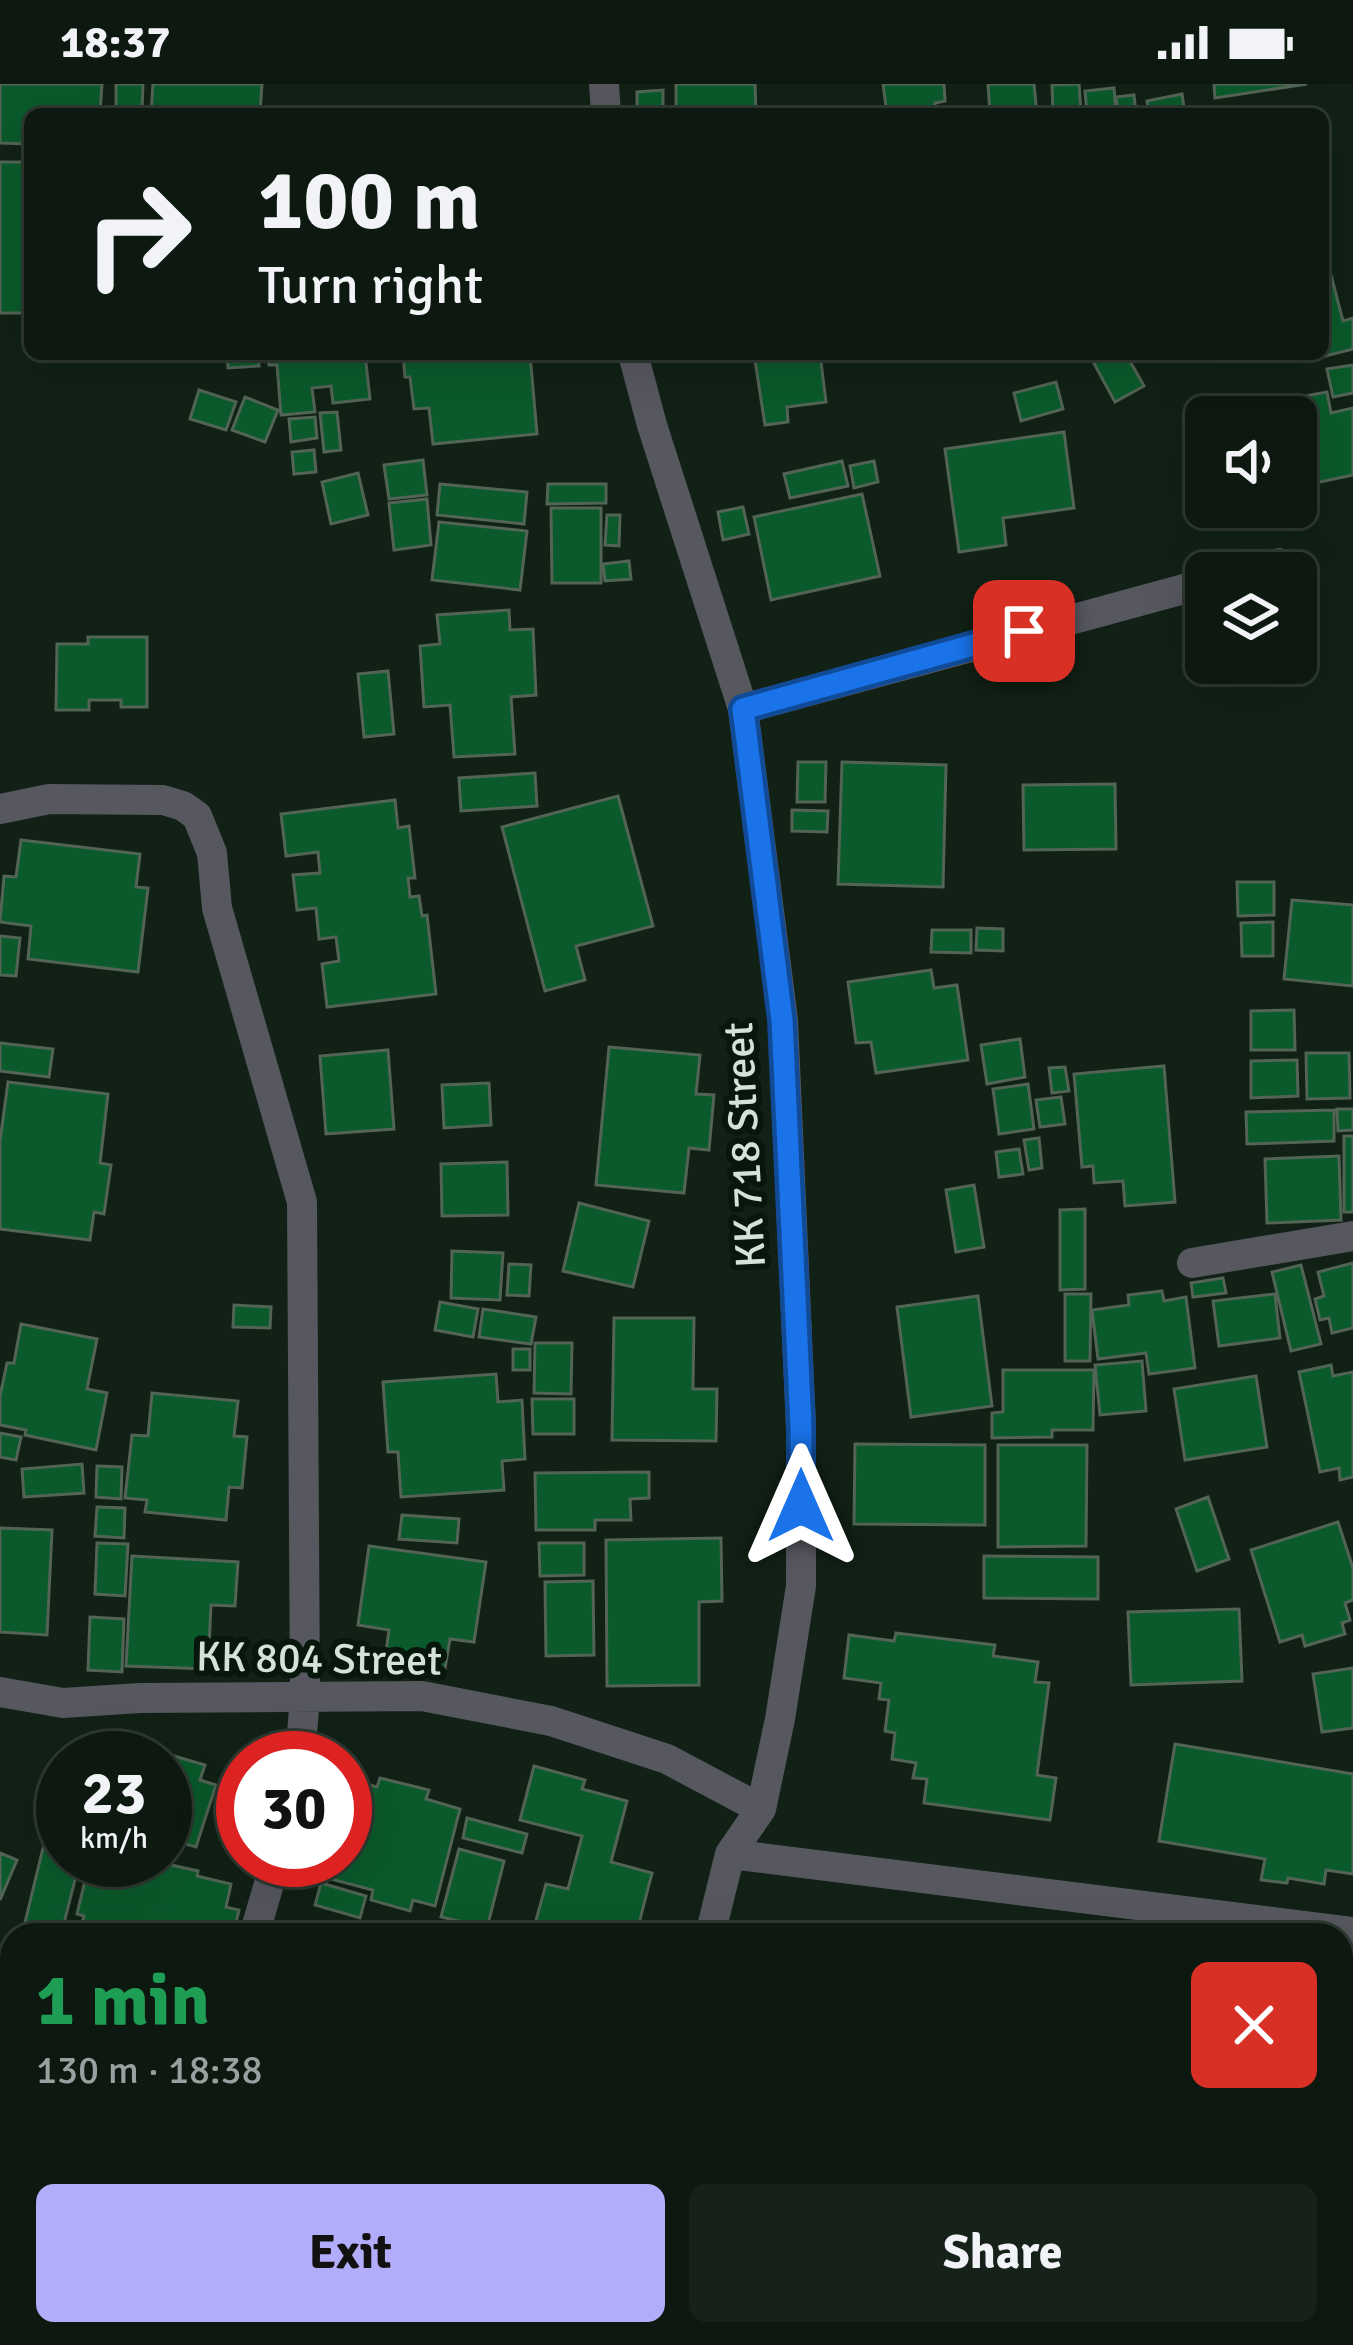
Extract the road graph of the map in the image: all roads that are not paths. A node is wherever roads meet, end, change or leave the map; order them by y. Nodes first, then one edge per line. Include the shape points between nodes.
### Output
1 (635, 360) edge
2 (1185, 589) edge
3 (743, 709) junction
4 (0, 808) edge
5 (1353, 1236) edge
6 (1192, 1263) dead end
7 (0, 1692) edge
8 (305, 1696) junction
9 (302, 1731) edge
10 (761, 1809) junction
11 (730, 1854) junction
12 (268, 1887) edge
13 (258, 1923) edge
14 (713, 1923) edge
15 (1281, 1923) edge

1 - 3 street, KK 718 Street
2 - 3 street
3 - 10 street, KK 718 Street via 782,1020 801,1426 801,1586
4 - 8 street via 49,799 164,800 197,816 212,853 217,908 302,1202
5 - 6 street
7 - 8 street, KK 804 Street via 63,1703
8 - 9 street
8 - 10 street, KK 804 Street via 422,1696 551,1721 667,1759
10 - 11 street, KK 718 Street
11 - 14 street, KK 718 Street
11 - 15 street
12 - 13 street

